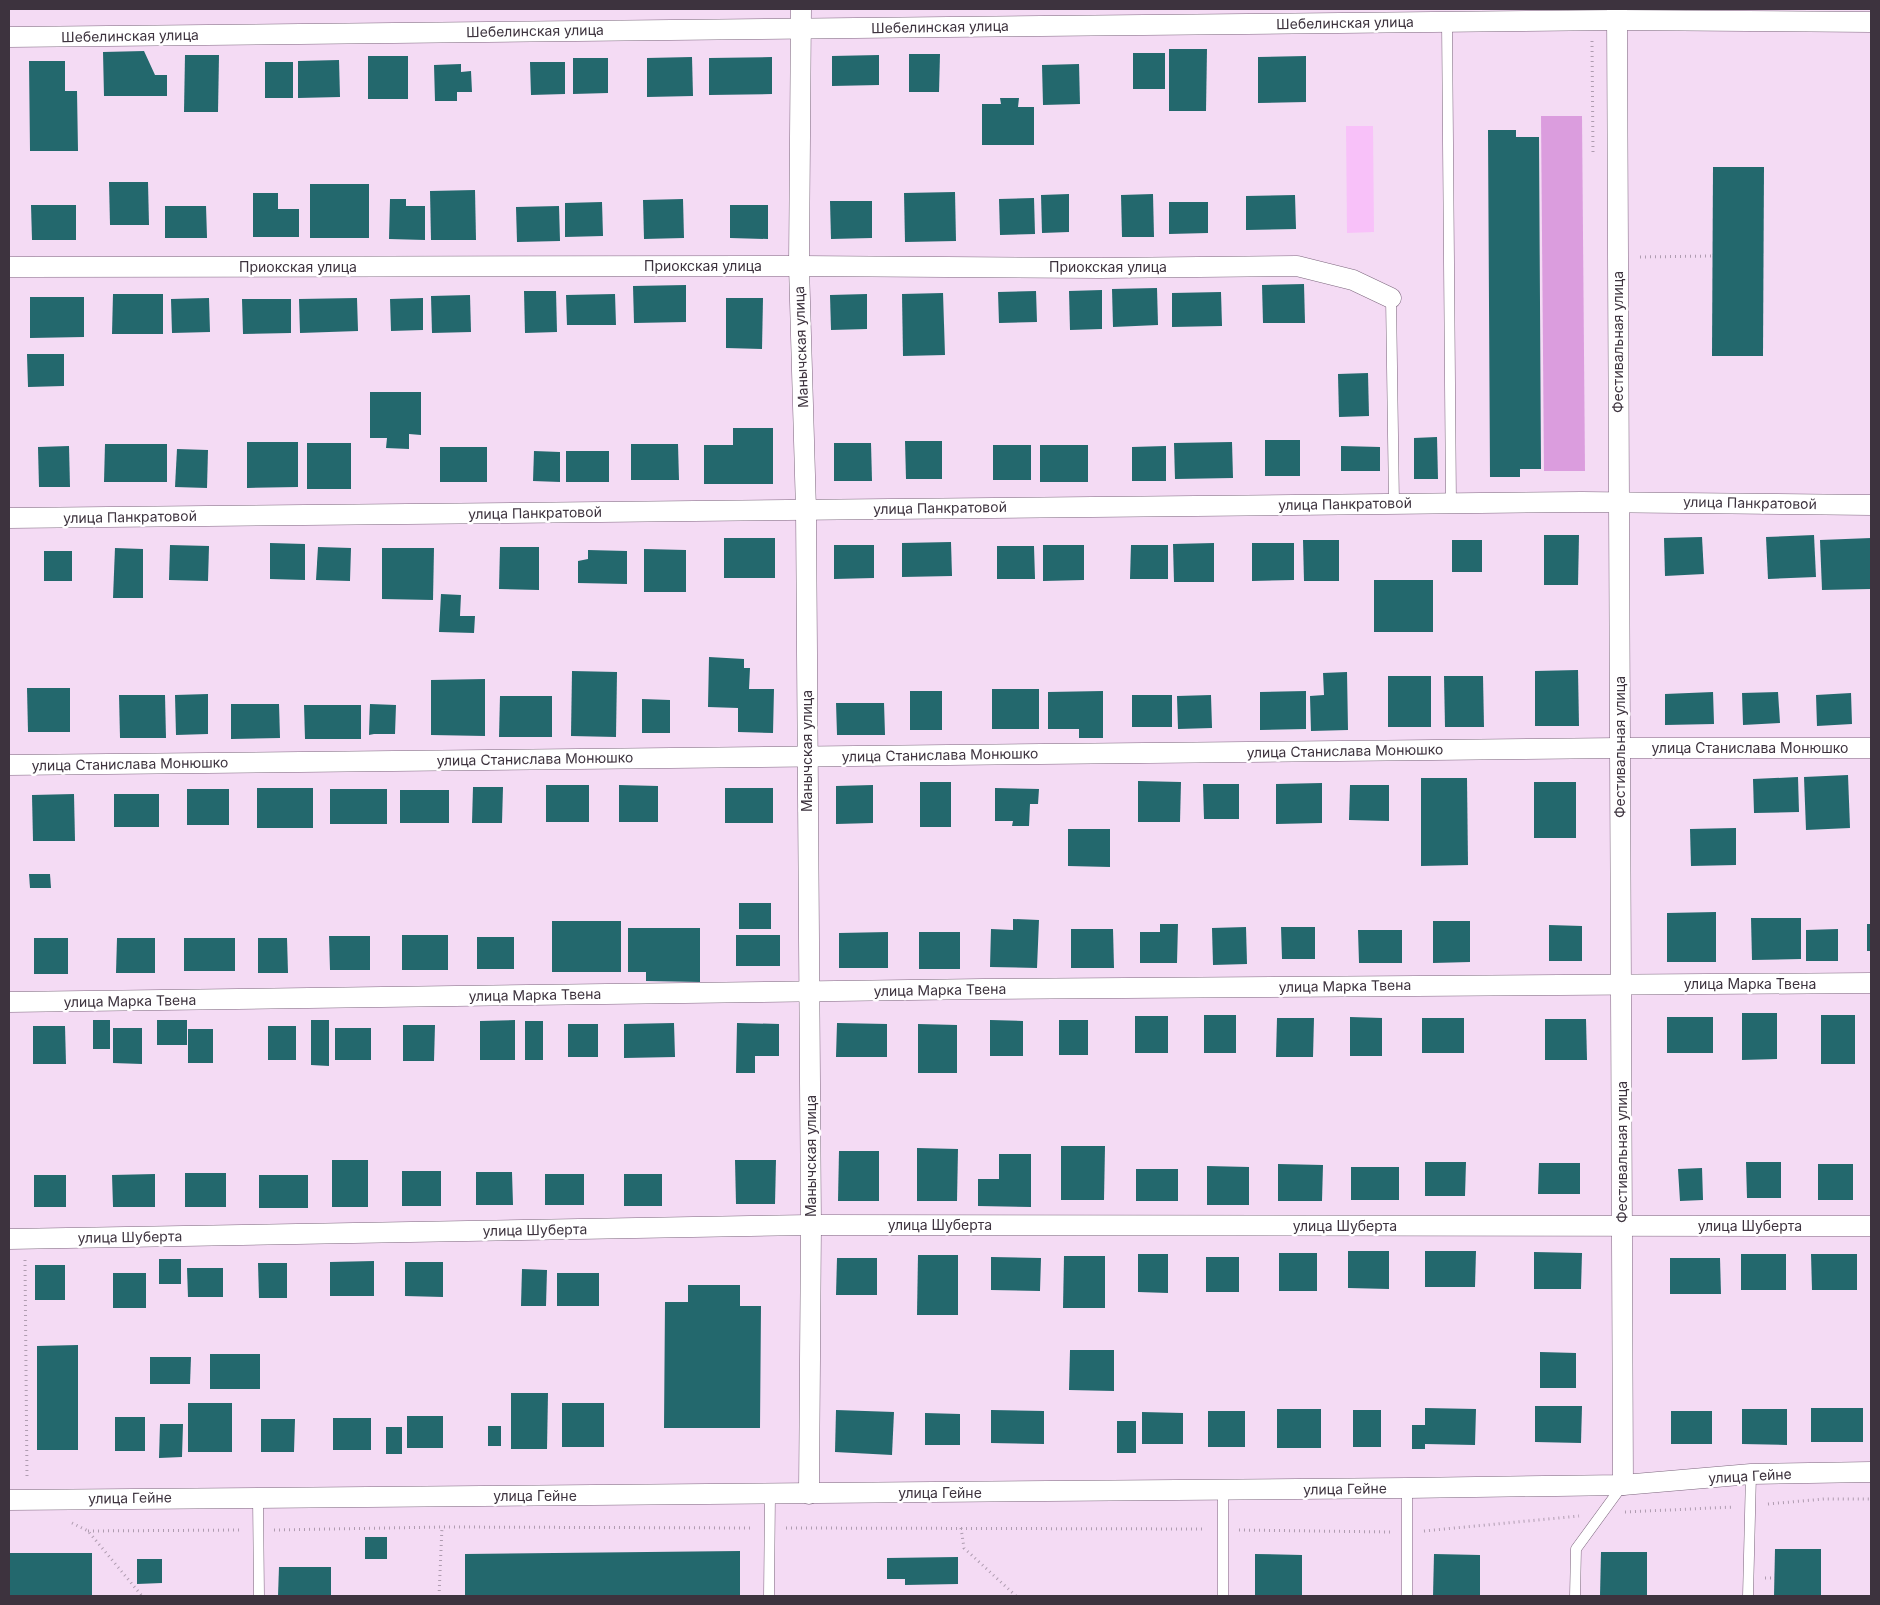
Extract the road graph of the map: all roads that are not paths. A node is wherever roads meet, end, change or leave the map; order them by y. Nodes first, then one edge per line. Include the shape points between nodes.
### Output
1 (801, 9) edge
2 (1617, 15) edge
3 (1447, 22) junction
4 (1871, 22) edge
5 (802, 29) junction
6 (9, 37) edge
7 (799, 266) junction
8 (9, 267) edge
9 (1391, 298) joint
10 (1619, 501) junction
11 (1451, 503) junction
12 (1394, 504) junction
13 (1871, 505) edge
14 (806, 510) junction
15 (9, 518) edge
16 (1620, 748) junction
17 (1871, 748) edge
18 (808, 756) junction
19 (9, 765) edge
20 (1621, 984) junction
21 (1871, 984) edge
22 (810, 991) junction
23 (9, 1002) edge
24 (811, 1225) junction
25 (1871, 1226) edge
26 (1622, 1227) junction
27 (17, 1239) edge
28 (1871, 1472) edge
29 (1751, 1474) junction
30 (1623, 1485) junction
31 (1407, 1488) junction
32 (1224, 1491) junction
33 (770, 1494) junction
34 (809, 1494) junction
35 (258, 1497) junction
36 (18, 1499) edge
37 (259, 1596) edge
38 (769, 1596) edge
39 (1222, 1596) edge
40 (1407, 1596) edge
41 (1575, 1596) edge
42 (1748, 1596) edge

1 - 5 street, Манычская улица
2 - 3 street, Шебелинская улица
2 - 4 street, Шебелинская улица
2 - 10 street, Фестивальная улица
3 - 5 street, Шебелинская улица
3 - 11 lane
5 - 6 street, Шебелинская улица
5 - 7 street, Манычская улица
7 - 8 street, Приокская улица
7 - 9 street, Приокская улица via 1297,266 1353,280
7 - 14 street, Манычская улица
9 - 12 lane
10 - 11 street, улица Панкратовой
10 - 13 street, улица Панкратовой
10 - 16 street, Фестивальная улица
11 - 12 street, улица Панкратовой
12 - 14 street, улица Панкратовой
14 - 15 street, улица Панкратовой
14 - 18 street, Манычская улица
16 - 17 street, улица Станислава Монюшко
16 - 18 street, улица Станислава Монюшко
16 - 20 street, Фестивальная улица
18 - 19 street, улица Станислава Монюшко
18 - 22 street, Манычская улица
20 - 21 street, улица Марка Твена
20 - 22 street, улица Марка Твена
20 - 26 street, Фестивальная улица
22 - 23 street, улица Марка Твена
22 - 24 street, Манычская улица
24 - 26 street, улица Шуберта
24 - 27 street, улица Шуберта
24 - 34 street, Манычская улица
25 - 26 street, улица Шуберта
26 - 30 street, Фестивальная улица
28 - 29 street, улица Гейне
29 - 30 street, улица Гейне
29 - 42 lane
30 - 31 street, улица Гейне
30 - 41 lane via 1576,1549
31 - 32 street, улица Гейне
31 - 40 lane
32 - 34 street, улица Гейне
32 - 39 lane
33 - 34 street, улица Гейне
33 - 35 street, улица Гейне
33 - 38 lane
35 - 36 street, улица Гейне
35 - 37 lane

